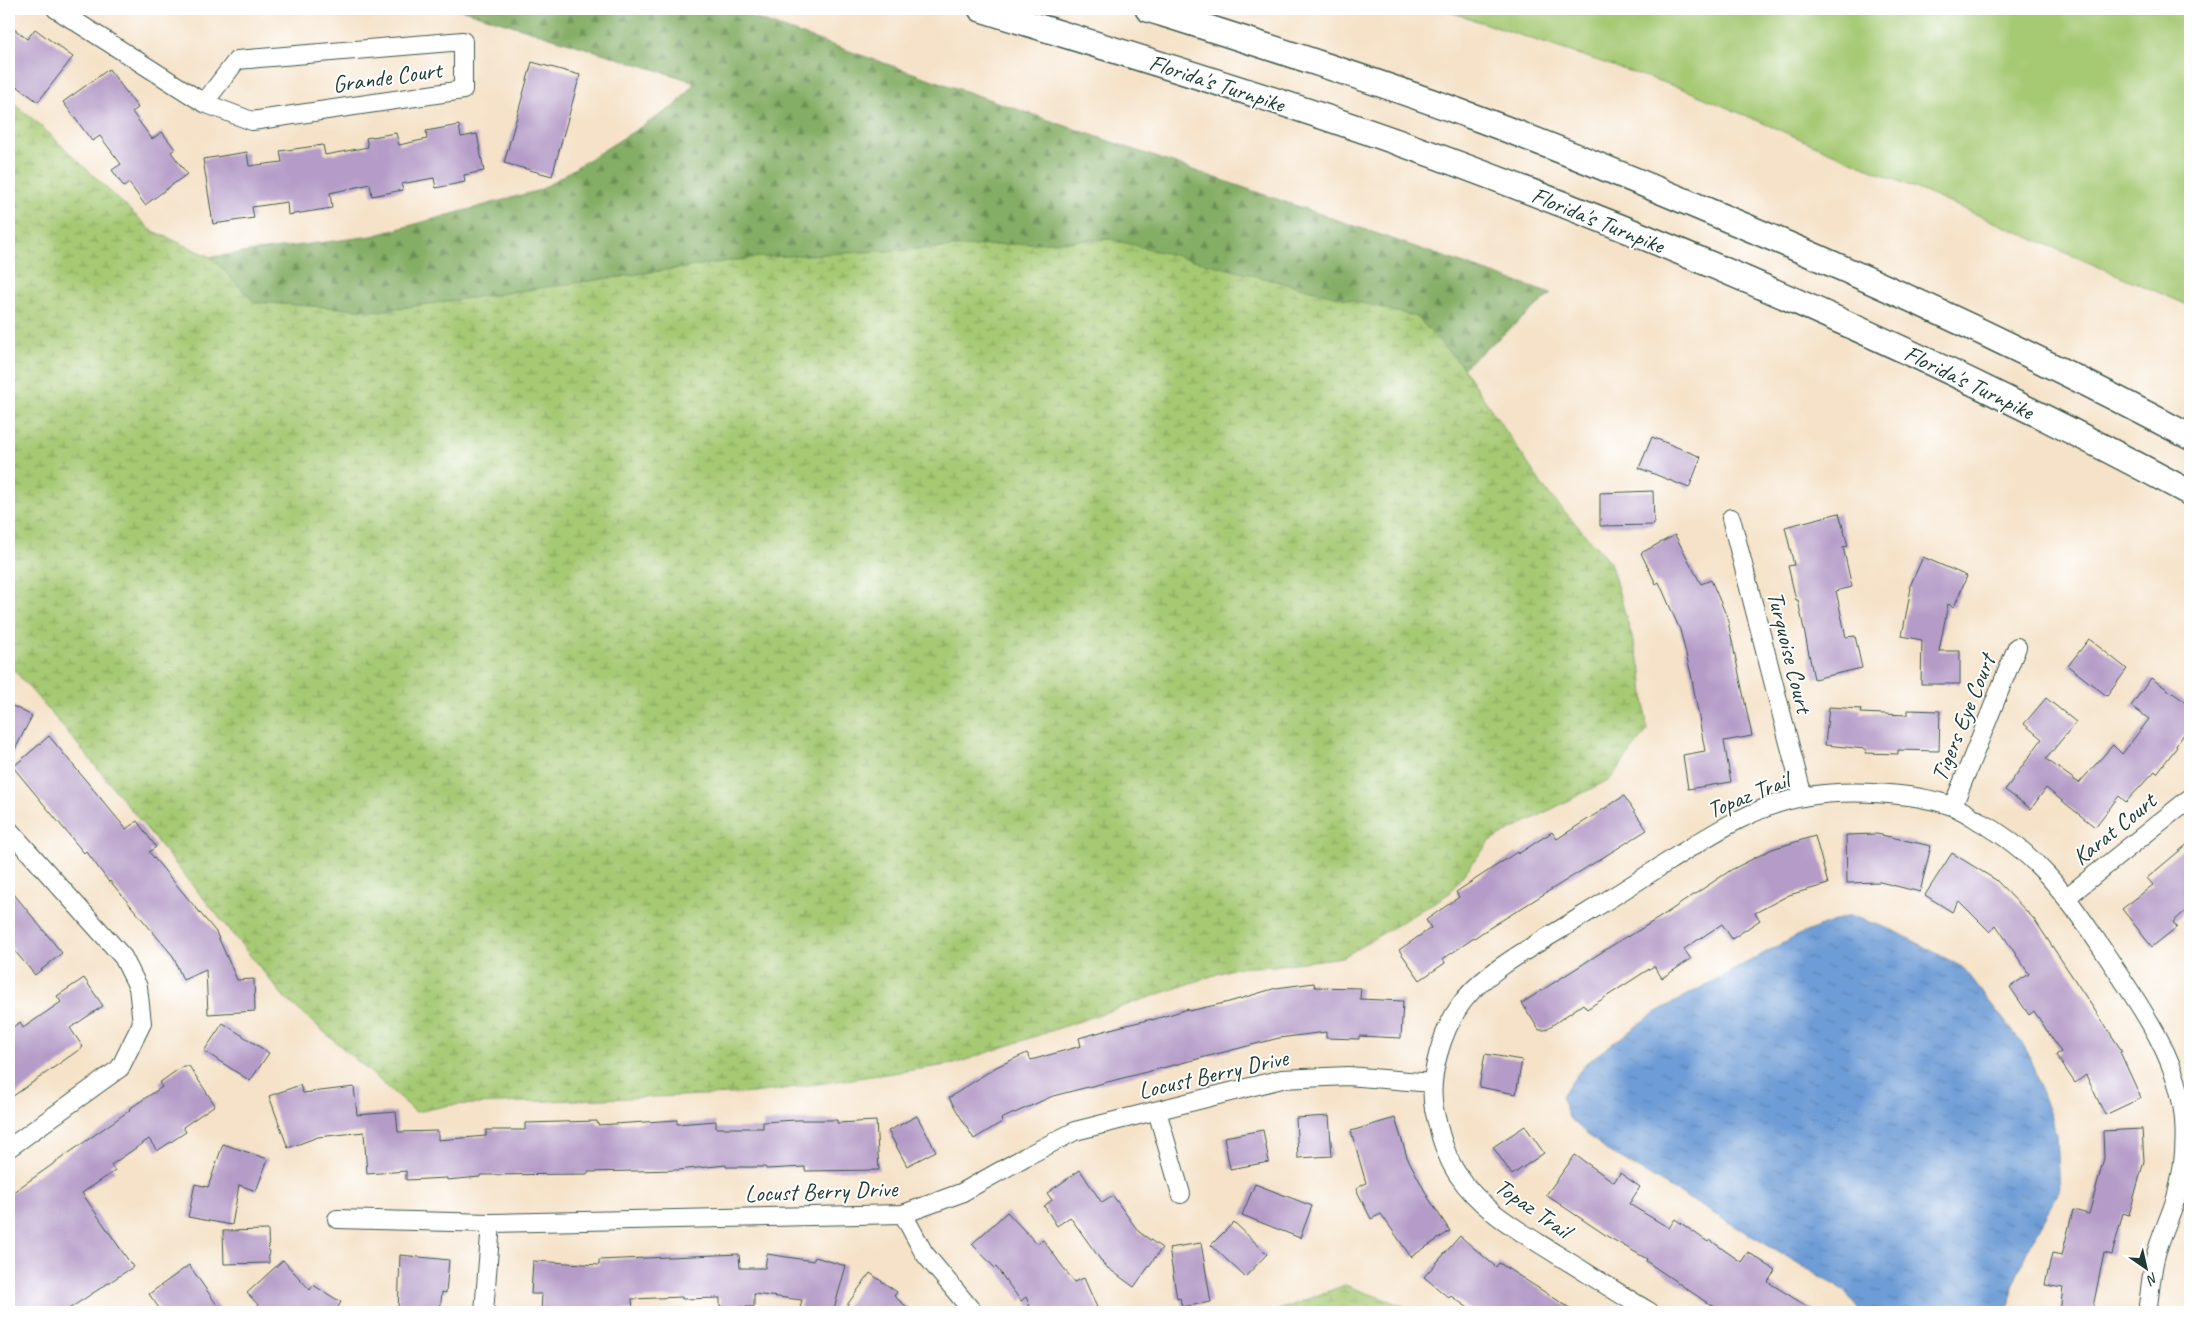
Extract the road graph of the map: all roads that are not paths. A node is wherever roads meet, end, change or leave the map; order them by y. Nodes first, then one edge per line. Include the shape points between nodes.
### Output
1 (56, 9) edge
2 (981, 9) edge
3 (1148, 9) edge
4 (204, 102) junction
5 (2190, 437) edge
6 (2190, 493) edge
7 (1731, 518) dead end
8 (2017, 647) dead end
9 (1803, 797) junction
10 (2190, 798) edge
11 (1953, 806) junction
12 (9, 830) edge
13 (2066, 898) junction
14 (1432, 1083) junction
15 (2184, 1084) edge
16 (1157, 1111) junction
17 (9, 1148) edge
18 (1181, 1194) dead end
19 (903, 1214) junction
20 (336, 1219) dead end
21 (491, 1223) junction
22 (484, 1312) edge
23 (973, 1312) edge
24 (1650, 1312) edge
25 (2147, 1312) edge

1 - 4 street, Grande Court
2 - 6 highway, Florida's Turnpike via 1290,106 1454,163 1628,231 1794,301 1968,380
3 - 5 highway, Florida's Turnpike via 1297,55 1472,116 1647,185 1815,255 1980,331
4 - 4 street, Grande Court via 252,121 463,90 463,41 237,60
7 - 9 street, Turquoise Court
8 - 11 street, Tigers Eye Court
9 - 11 street, Topaz Trail via 1874,793
9 - 14 street, Topaz Trail via 1770,806 1713,833 1493,973 1461,1004 1438,1054
10 - 13 street, Karat Court
11 - 13 street, Topaz Trail via 2015,843 2045,871
12 - 17 street via 123,957 138,987 142,1023 120,1068
13 - 15 street, Topaz Trail via 2156,1032
14 - 16 street, Locust Berry Drive via 1348,1076 1282,1079
14 - 24 street, Topaz Trail via 1433,1105 1450,1160 1473,1194 1503,1221
15 - 25 street, Topaz Trail via 2183,1159 2176,1198 2155,1259
16 - 18 street
16 - 19 street, Locust Berry Drive via 1075,1131 962,1193
19 - 21 street, Locust Berry Drive
19 - 23 street via 924,1253
20 - 21 street, Locust Berry Drive
21 - 22 street

